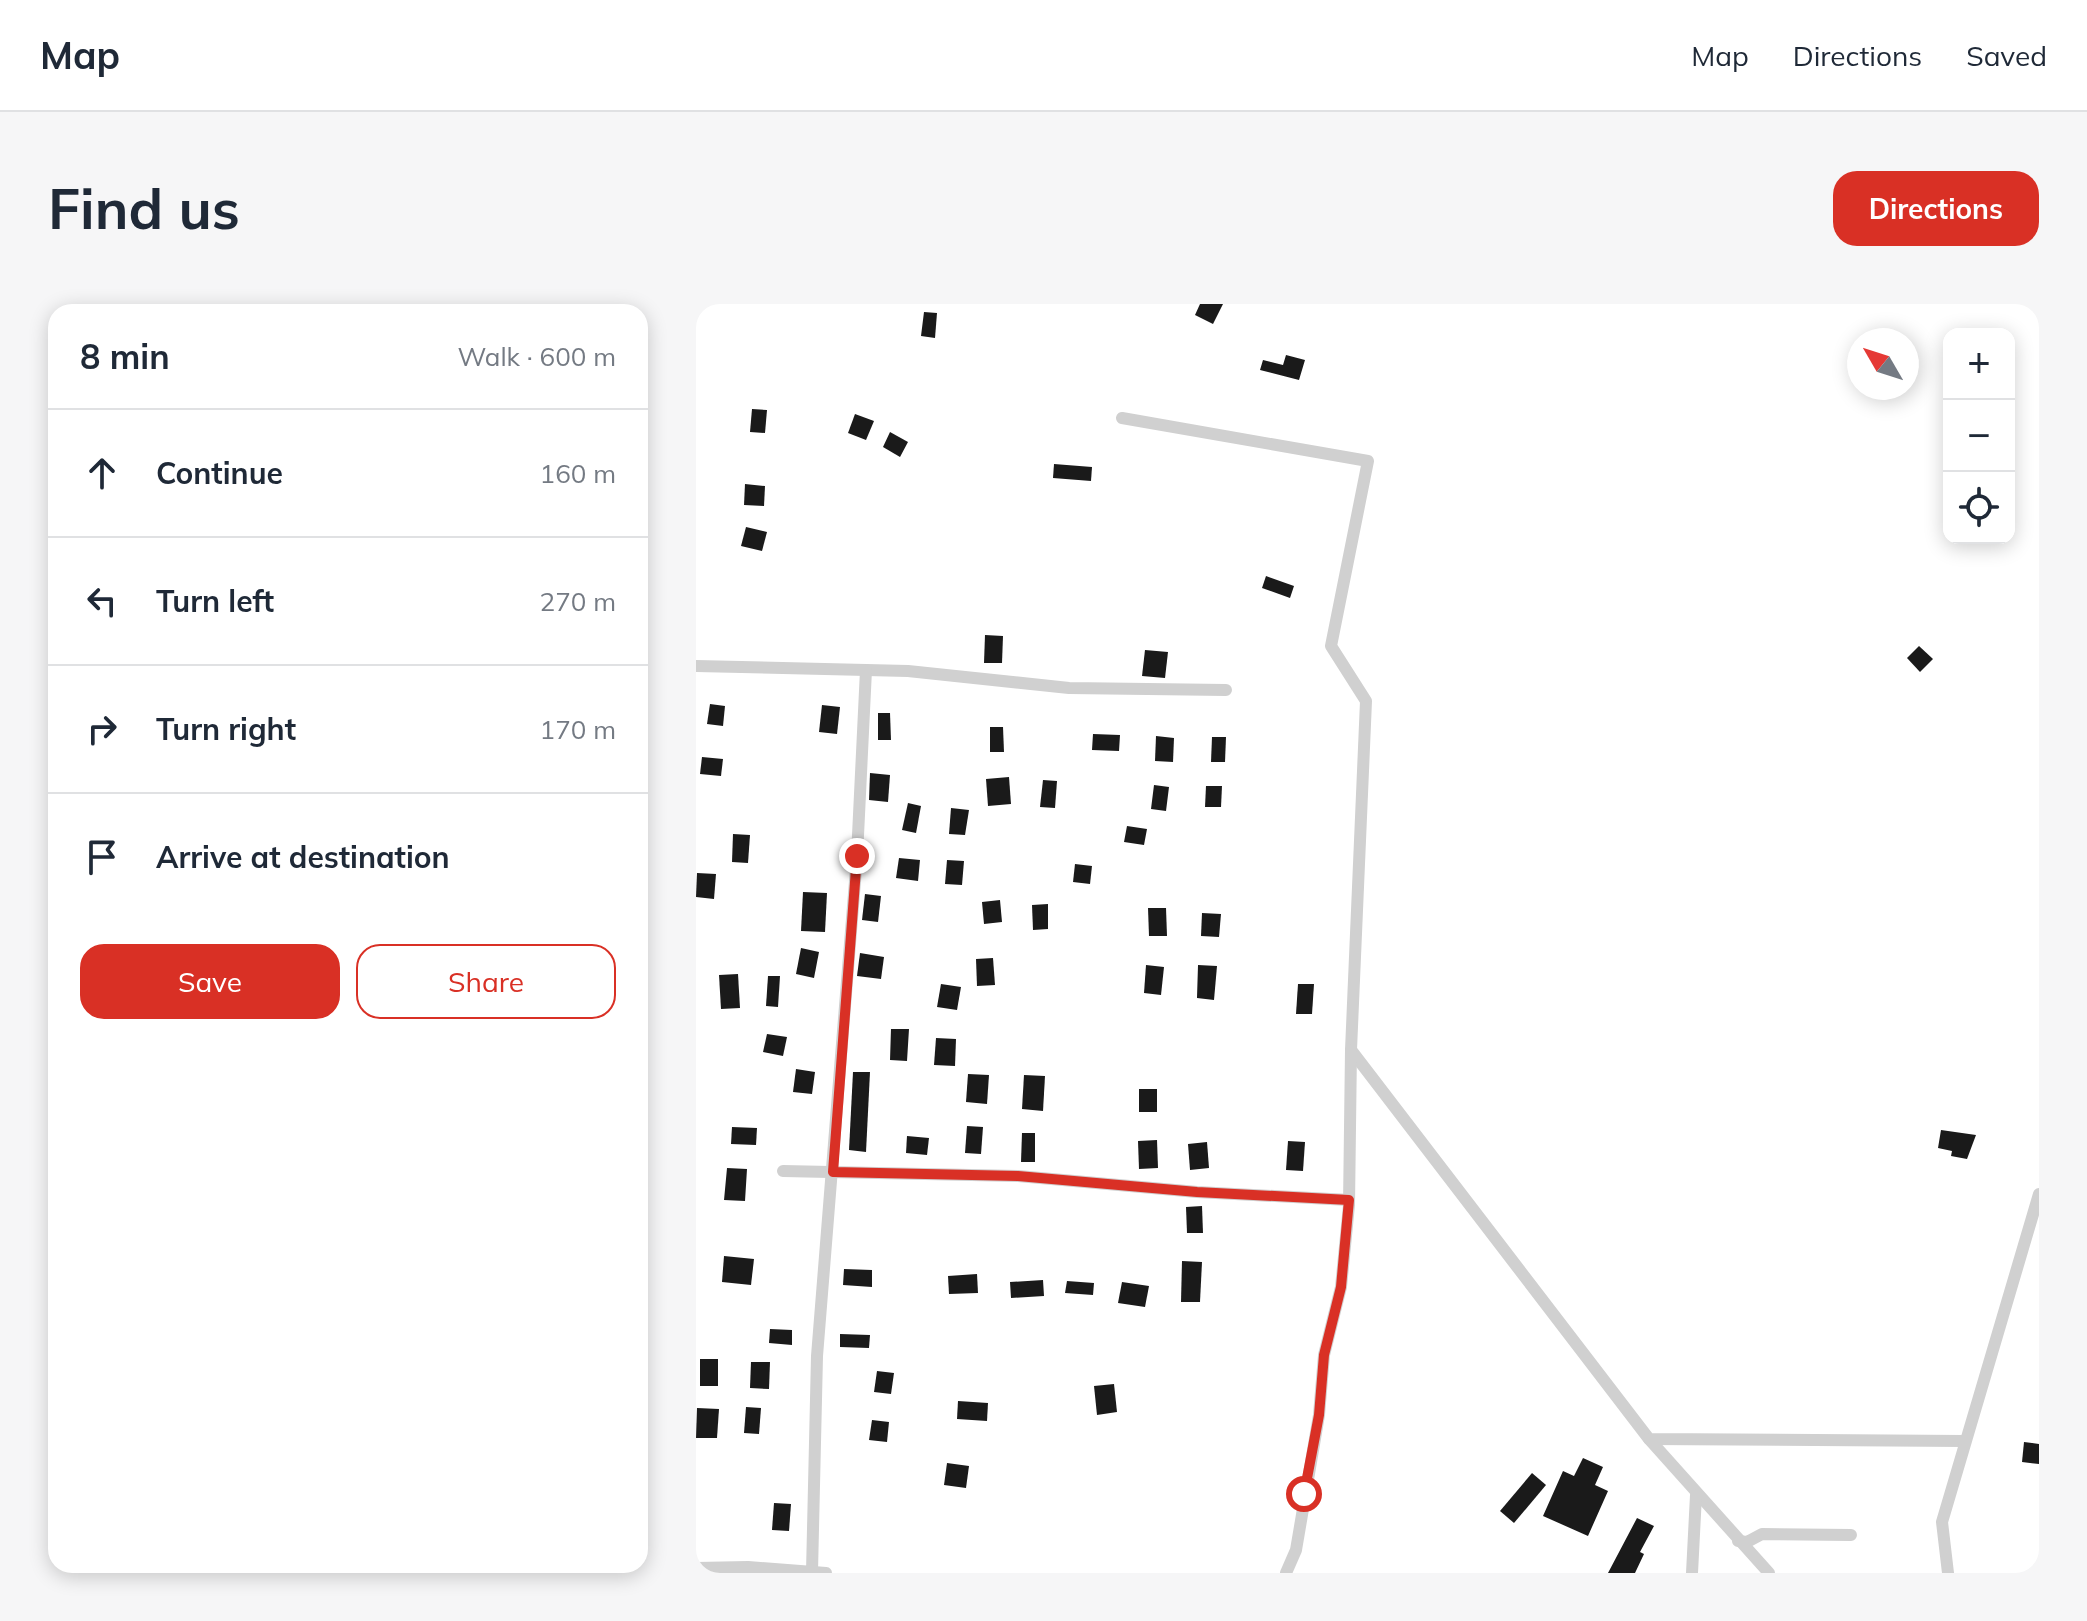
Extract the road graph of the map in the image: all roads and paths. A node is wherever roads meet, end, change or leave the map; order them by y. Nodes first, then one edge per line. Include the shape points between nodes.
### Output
1 (1122, 418) dead end
2 (696, 666) edge
3 (866, 670) junction
4 (1226, 690) dead end
5 (1351, 1050) junction
6 (783, 1171) dead end
7 (833, 1172) junction
8 (2039, 1194) edge
9 (1349, 1200) junction
10 (1649, 1439) junction
11 (1964, 1441) junction
12 (1696, 1495) junction
13 (1851, 1535) dead end
14 (1738, 1541) junction
15 (696, 1568) edge
16 (812, 1572) edge
17 (826, 1573) edge
18 (1286, 1573) edge
19 (1692, 1573) edge
20 (1769, 1573) edge
21 (1948, 1573) edge

1 - 5 street via 1368,461 1331,646 1366,701
2 - 3 street
3 - 4 street via 1069,688
3 - 7 street
5 - 9 street
5 - 10 street
6 - 7 street
7 - 9 street via 1018,1176
7 - 16 street via 817,1356
8 - 11 street
9 - 18 street via 1341,1287 1324,1355 1296,1550
10 - 11 street
10 - 12 street
11 - 21 street via 1942,1522
12 - 14 street
12 - 19 street
13 - 14 street via 1762,1534
14 - 20 street
15 - 16 street
16 - 17 street

